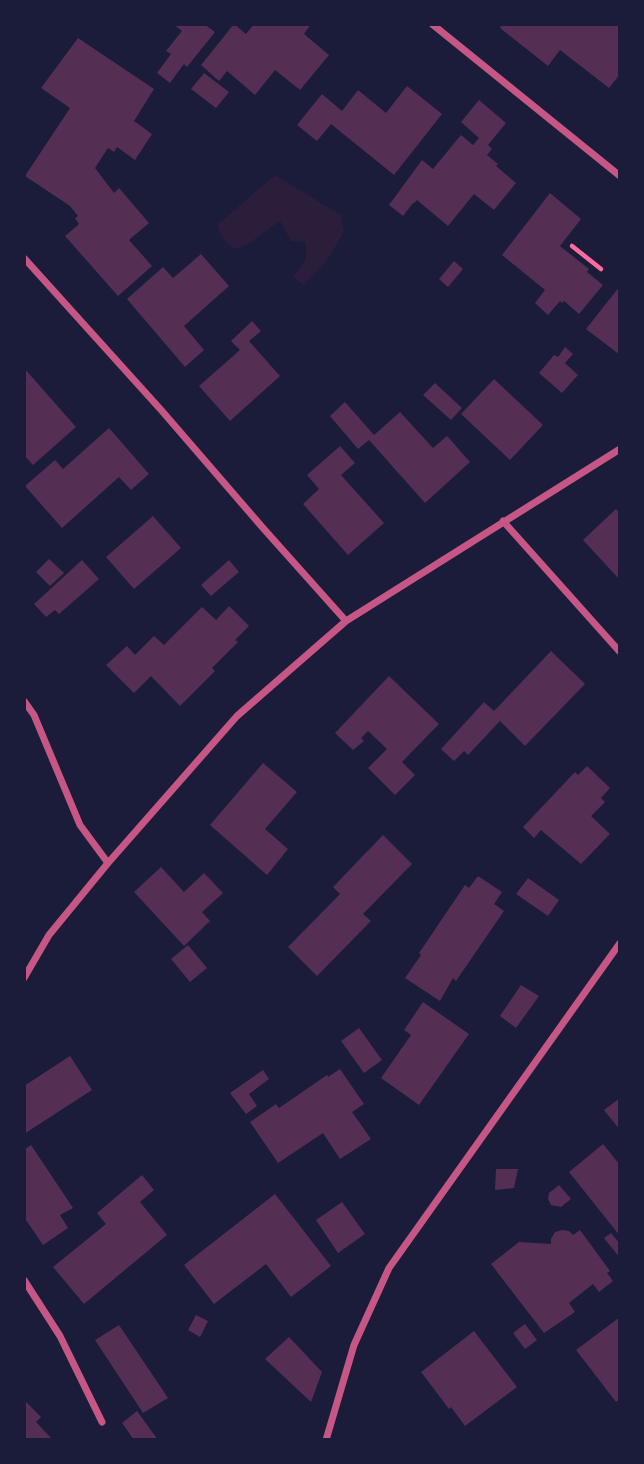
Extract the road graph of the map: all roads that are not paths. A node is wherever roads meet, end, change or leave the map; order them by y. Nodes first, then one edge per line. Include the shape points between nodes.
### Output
1 (432, 24) edge
2 (620, 176) edge
3 (24, 258) edge
4 (620, 449) edge
5 (503, 521) junction
6 (346, 621) junction
7 (620, 652) edge
8 (24, 701) edge
9 (108, 863) junction
10 (620, 943) edge
11 (24, 978) edge
12 (24, 1280) edge
13 (102, 1422) dead end
14 (326, 1440) edge

1 - 2 street
3 - 6 street
4 - 5 street
5 - 6 street
5 - 7 street
6 - 9 street via 237,716
8 - 9 street via 80,825
9 - 11 street via 49,935
10 - 14 street via 389,1268 354,1345
12 - 13 street via 60,1336

